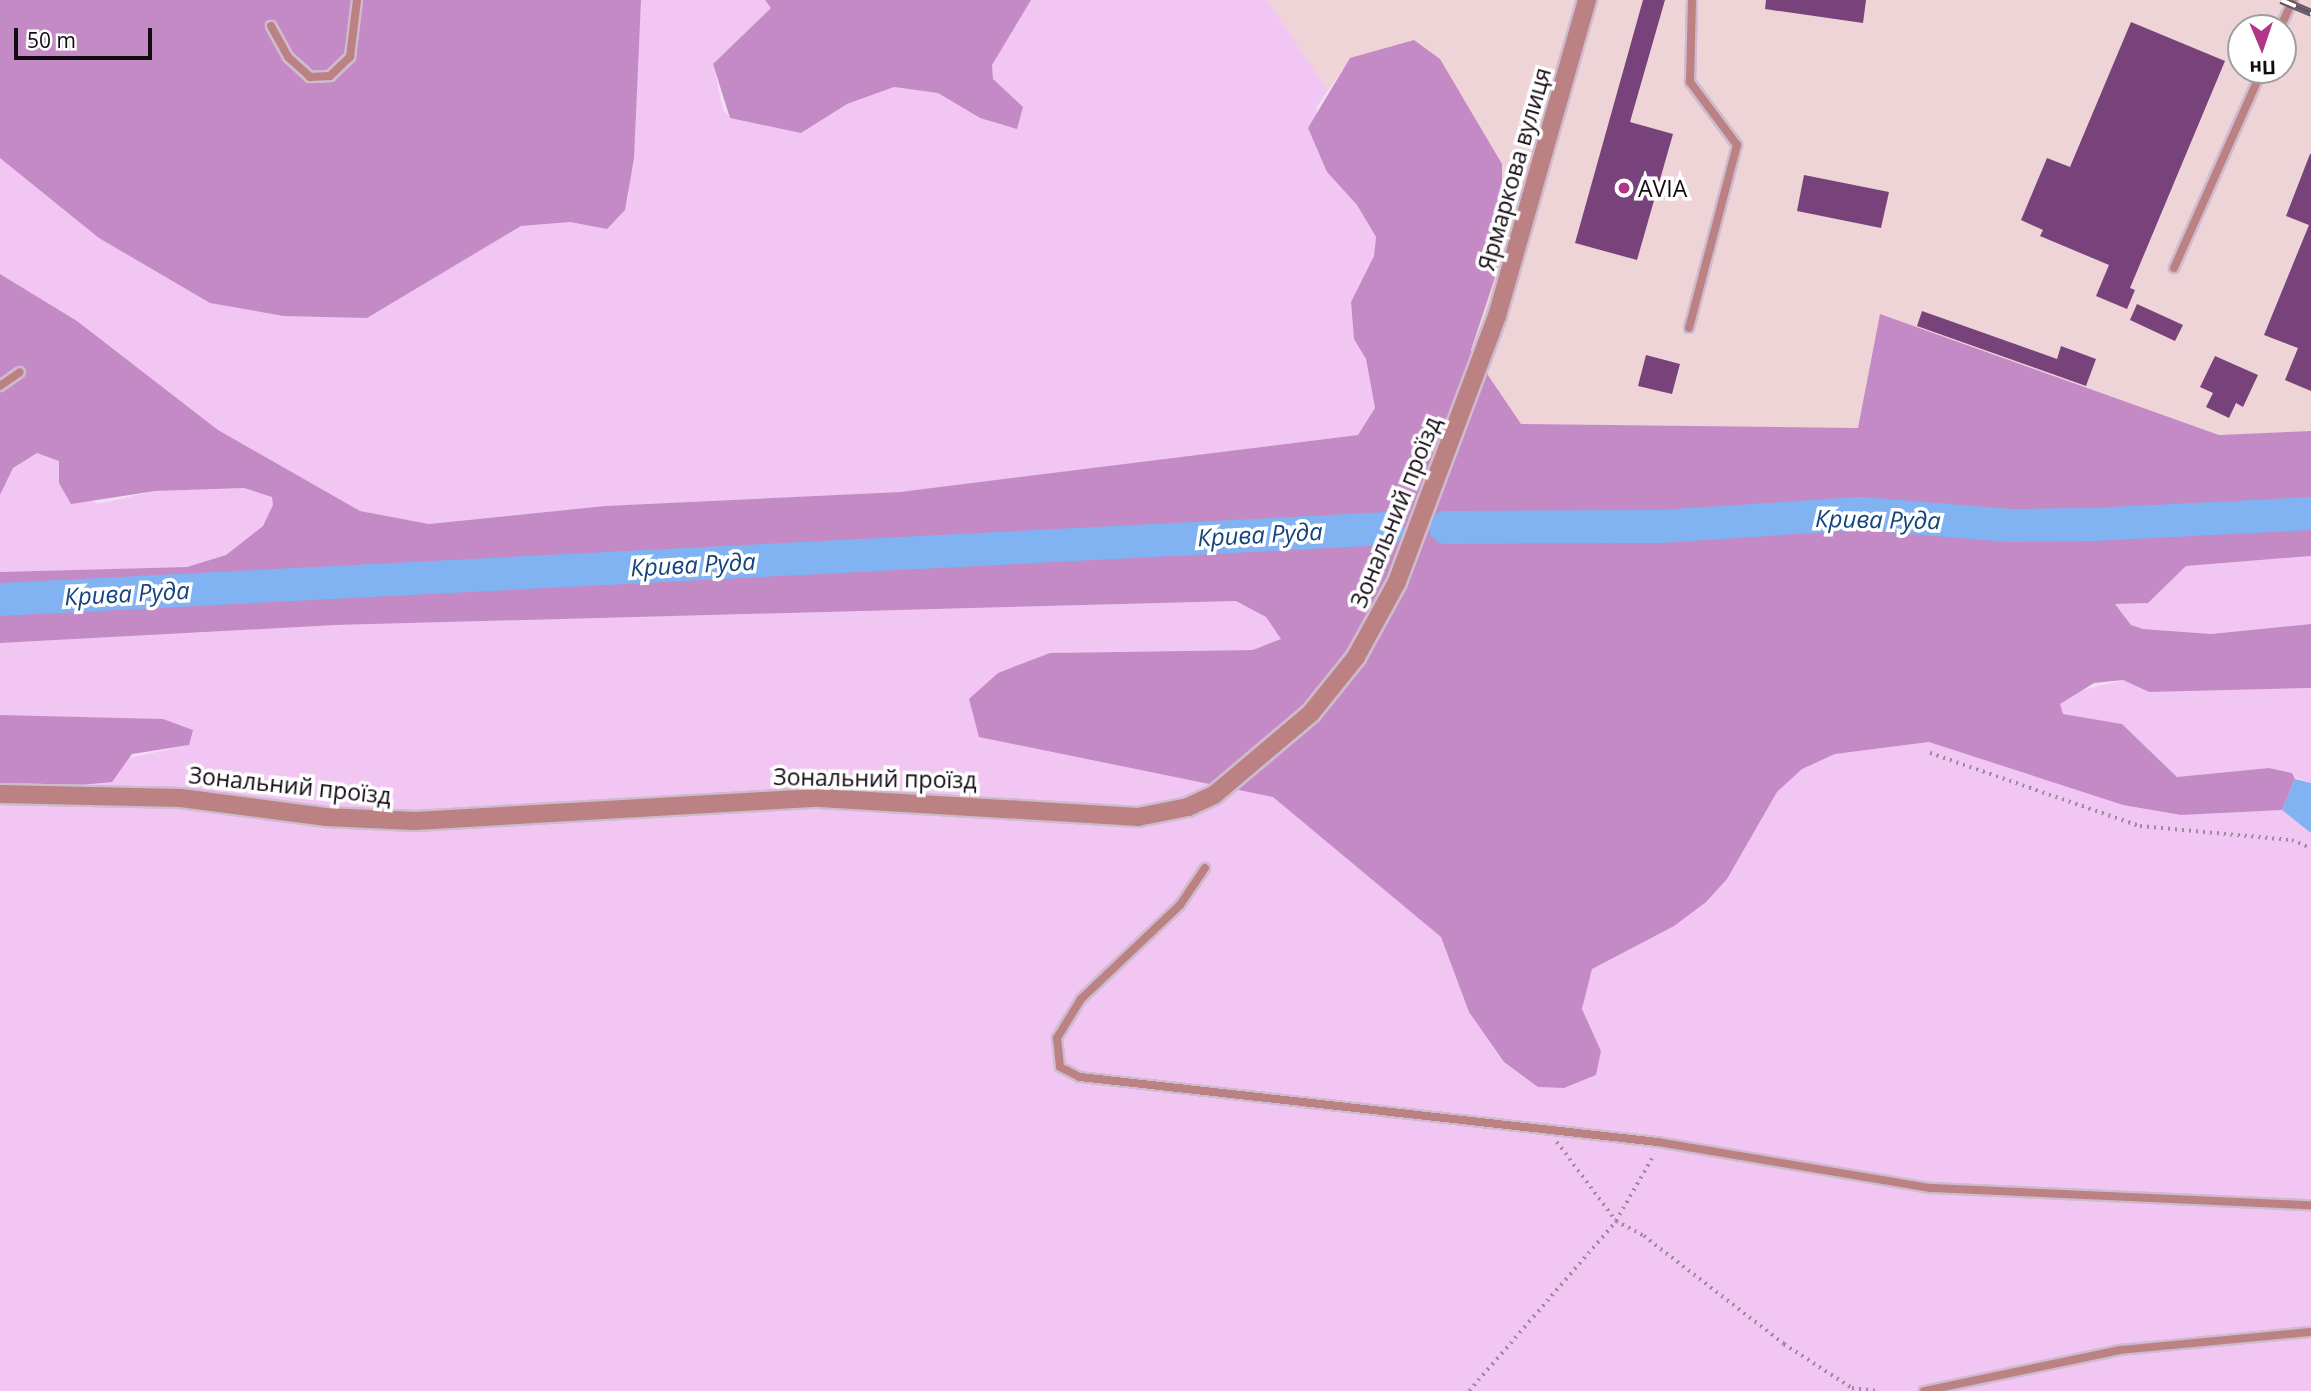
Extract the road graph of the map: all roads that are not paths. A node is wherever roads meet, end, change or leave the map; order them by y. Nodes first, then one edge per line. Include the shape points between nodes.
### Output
1 (358, 0) edge
2 (1587, 0) edge
3 (1692, 0) edge
4 (271, 26) dead end
5 (2256, 84) edge
6 (2174, 268) dead end
7 (1689, 328) dead end
8 (1485, 351) joint
9 (20, 372) dead end
10 (0, 386) edge
11 (0, 794) edge
12 (1205, 868) dead end
13 (2311, 1205) edge
14 (2311, 1332) edge
15 (1924, 1391) edge

1 - 4 lane via 350,57 330,76 310,77 288,57
2 - 8 street, Ярмаркова вулиця via 1527,224
3 - 7 lane via 1690,82 1737,145
5 - 6 lane
8 - 11 street, Зональний проїзд via 1397,582 1363,646 1311,713 1283,739 1238,778 1188,807 1138,817 820,798 415,821 325,817 181,797
9 - 10 lane
12 - 13 lane via 1180,905 1081,999 1056,1038 1060,1067 1080,1077 1205,1087 1553,1133 1658,1142 1931,1188
14 - 15 lane via 2120,1350

